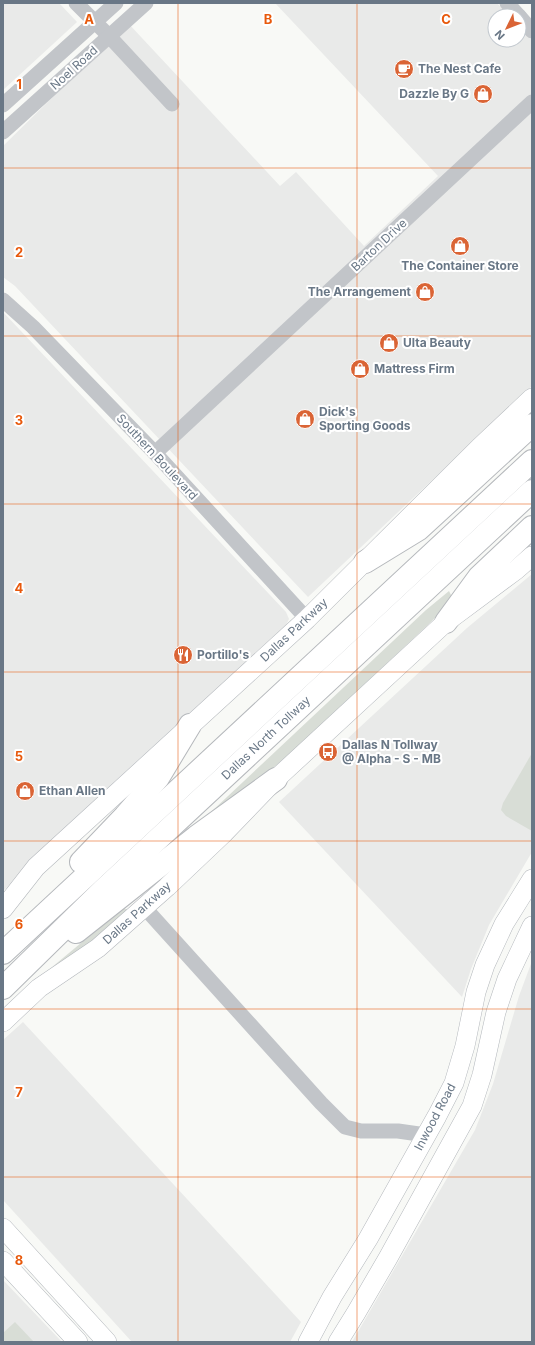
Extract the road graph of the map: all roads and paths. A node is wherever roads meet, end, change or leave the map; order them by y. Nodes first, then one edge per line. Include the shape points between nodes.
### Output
1 (76, 3) edge
2 (116, 3) edge
3 (146, 3) edge
4 (94, 22) junction
5 (109, 36) junction
6 (532, 102) edge
7 (172, 104) dead end
8 (3, 105) edge
9 (3, 132) edge
10 (3, 300) edge
11 (532, 398) edge
12 (532, 425) edge
13 (155, 453) junction
14 (532, 462) edge
15 (532, 491) edge
16 (532, 527) edge
17 (532, 556) edge
18 (366, 562) junction
19 (307, 619) junction
20 (446, 622) junction
21 (190, 725) junction
22 (276, 779) junction
23 (532, 879) edge
24 (144, 907) junction
25 (3, 909) edge
26 (532, 926) edge
27 (3, 953) edge
28 (21, 971) junction
29 (3, 988) edge
30 (3, 1022) edge
31 (426, 1135) junction
32 (449, 1146) junction
33 (3, 1228) edge
34 (3, 1261) edge
35 (332, 1297) junction
36 (356, 1313) junction
37 (78, 1342) edge
38 (107, 1342) edge
39 (308, 1342) edge
40 (338, 1342) edge

1 - 4 street
2 - 4 street, Noel Road
3 - 5 street, Noel Road
4 - 5 street
4 - 8 street, Noel Road
5 - 7 street
5 - 9 street, Noel Road
6 - 13 street, Barton Drive
10 - 13 street, Southern Boulevard via 33,327
11 - 18 main road, Dallas Parkway
12 - 18 highway via 419,529
13 - 19 street, Southern Boulevard
14 - 27 highway, Dallas North Tollway
15 - 28 highway, Dallas North Tollway via 77,914
16 - 20 highway via 479,577
17 - 20 main road, Dallas Parkway
18 - 19 main road, Dallas Parkway
19 - 21 main road, Dallas Parkway
20 - 22 main road, Dallas Parkway
21 - 25 main road, Dallas Parkway via 36,867
21 - 27 highway via 158,778 23,922
22 - 24 main road, Dallas Parkway via 224,833
22 - 28 highway
23 - 31 main road, Inwood Road via 504,924 485,965 454,1083
24 - 30 main road, Dallas Parkway via 98,948 39,988
24 - 31 street via 345,1127 361,1131 398,1131
26 - 32 main road via 507,979 496,1012 482,1075 472,1106
28 - 29 highway, Dallas North Tollway
31 - 32 main road
31 - 35 main road, Inwood Road via 368,1239
32 - 36 main road
33 - 38 main road
34 - 37 main road
35 - 36 main road
35 - 39 main road, Inwood Road
36 - 40 main road

